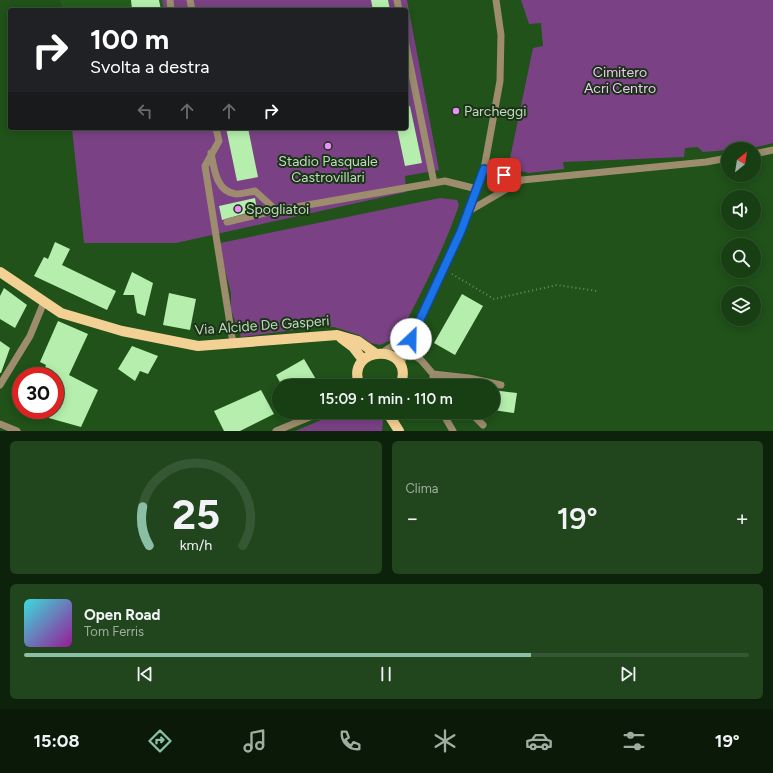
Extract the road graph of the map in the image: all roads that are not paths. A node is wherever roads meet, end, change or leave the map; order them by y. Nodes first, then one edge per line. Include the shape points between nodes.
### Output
1 (496, 0) edge
2 (408, 55) edge
3 (216, 130) edge
4 (773, 150) edge
5 (211, 153) junction
6 (761, 153) edge
7 (721, 159) edge
8 (484, 169) junction
9 (522, 180) junction
10 (434, 182) junction
11 (477, 189) junction
12 (276, 210) junction
13 (470, 210) junction
14 (227, 222) dead end
15 (0, 272) edge
16 (44, 302) junction
17 (415, 328) junction
18 (337, 335) junction
19 (233, 343) junction
20 (406, 350) junction
21 (379, 353) junction
22 (363, 360) junction
23 (400, 365) junction
24 (433, 374) junction
25 (442, 376) junction
26 (358, 379) edge
27 (401, 379) edge
28 (433, 379) edge
29 (443, 379) edge
30 (0, 385) edge
31 (501, 385) dead end
32 (305, 419) edge
33 (392, 419) edge
34 (397, 419) edge
35 (446, 419) edge
36 (477, 419) edge
37 (0, 424) edge
38 (483, 425) dead end
39 (398, 429) edge
40 (17, 431) edge
41 (276, 431) edge
42 (453, 431) edge

1 - 8 street via 500,35 500,82
2 - 10 street
3 - 5 street via 219,141
4 - 6 street
5 - 12 street via 216,177 226,191 236,194 255,192
5 - 19 street via 205,166
7 - 9 street
8 - 9 street
8 - 11 street
9 - 13 street
10 - 11 street via 445,181
10 - 12 street
11 - 13 street
12 - 14 street
13 - 17 street
15 - 16 main road, Via Alcide De Gasperi
16 - 19 main road, Via Alcide De Gasperi via 61,313 122,331 198,346
16 - 30 street via 30,336
17 - 20 street
17 - 21 street
18 - 19 main road, Via Alcide De Gasperi
18 - 21 main road via 358,341
18 - 22 main road, Via Alcide De Gasperi via 353,347
20 - 23 street
20 - 24 street via 422,360
21 - 22 main road
21 - 23 main road via 390,355
22 - 26 main road via 359,366
23 - 27 main road
24 - 25 street
24 - 28 street
25 - 29 street
25 - 31 street via 469,378
32 - 41 street
33 - 39 main road
34 - 39 main road
35 - 42 street
36 - 38 street
37 - 40 street

